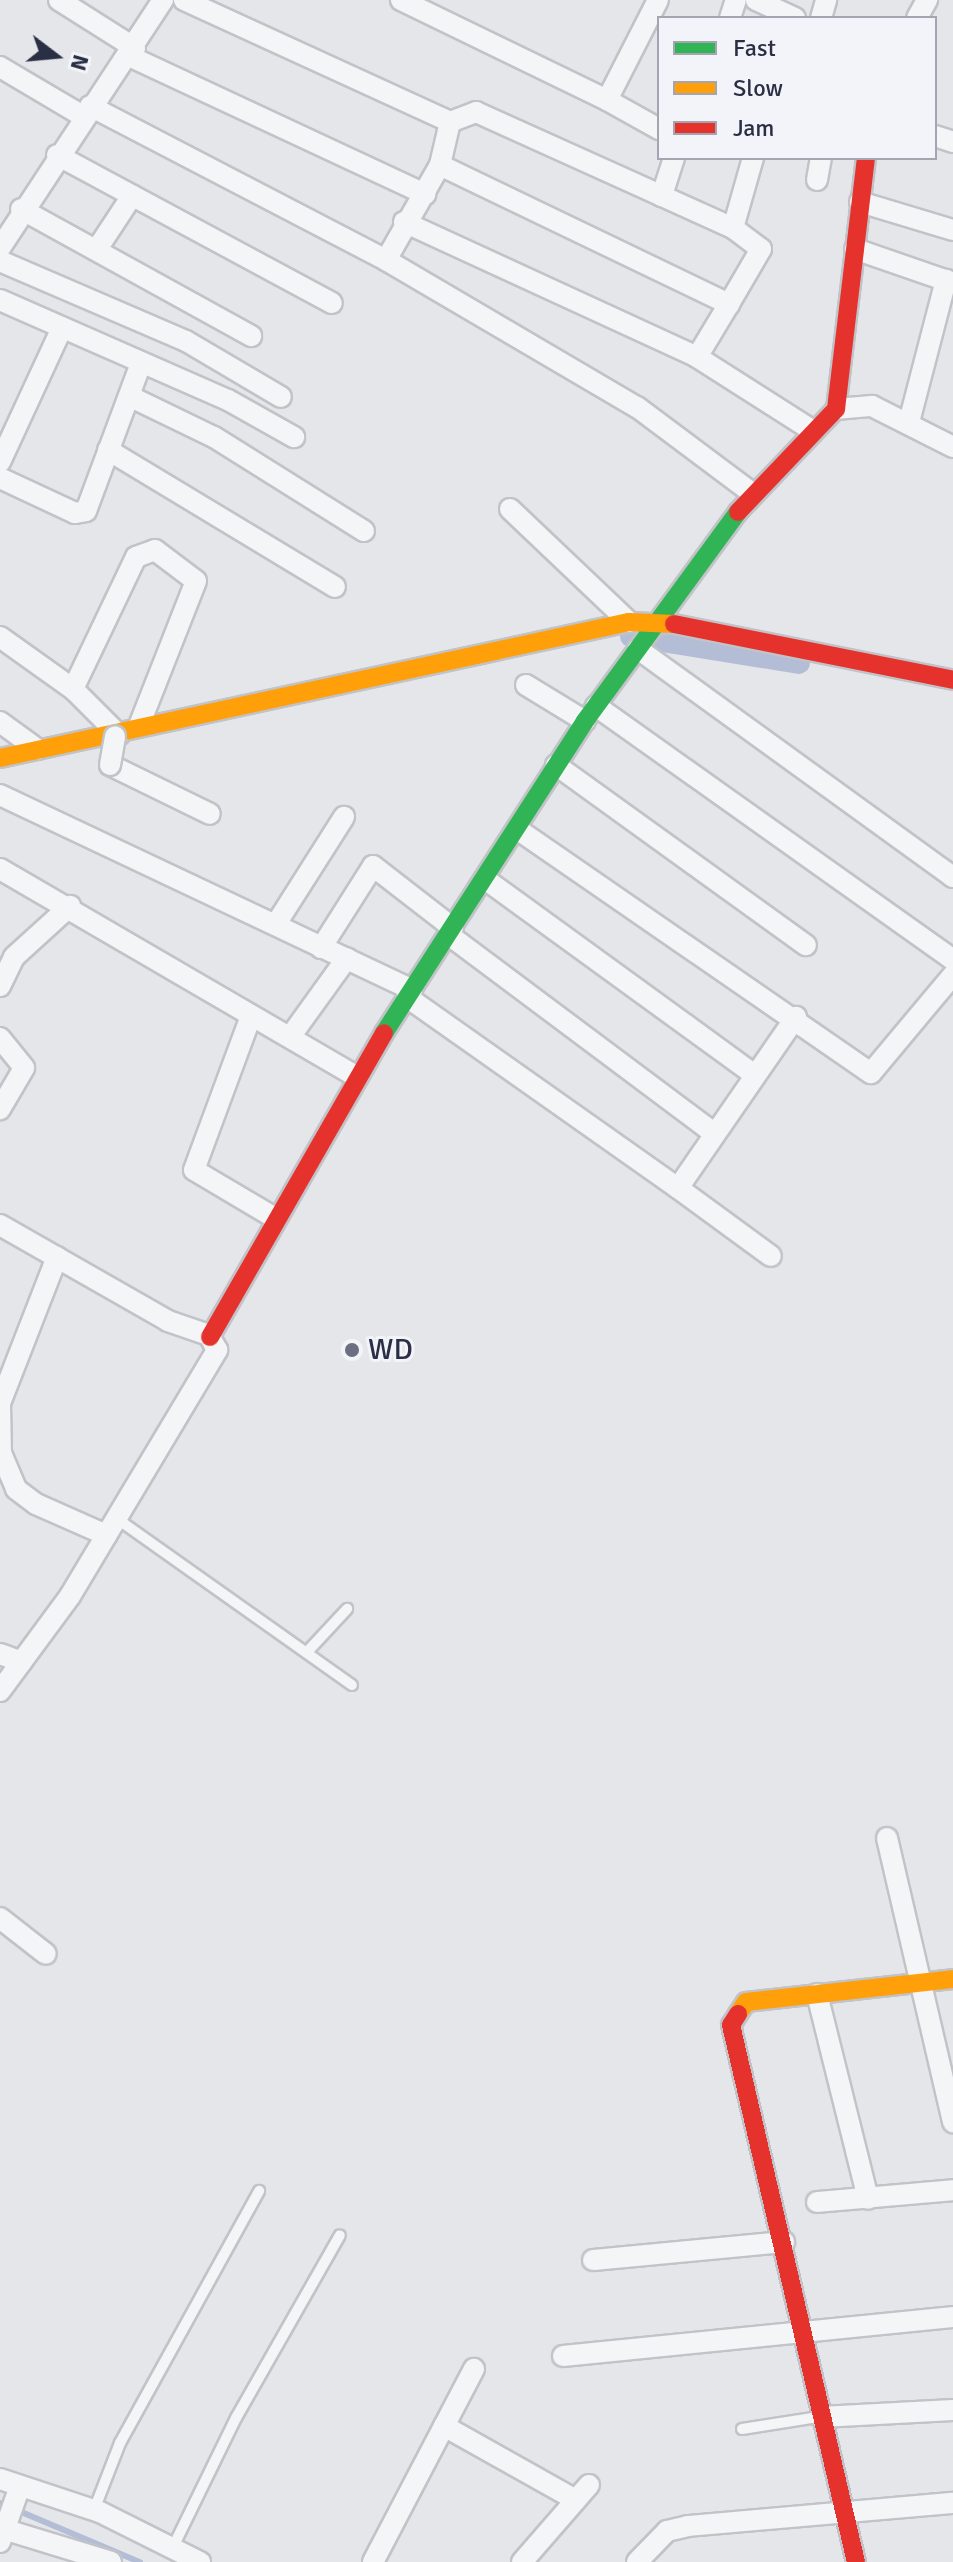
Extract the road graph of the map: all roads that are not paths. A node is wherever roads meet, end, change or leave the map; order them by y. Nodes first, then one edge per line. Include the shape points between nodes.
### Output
1 (59, 0) edge
2 (163, 0) edge
3 (184, 0) edge
4 (401, 0) edge
5 (658, 0) edge
6 (761, 1) edge
7 (791, 16) edge
8 (132, 52) junction
9 (0, 67) edge
10 (607, 100) junction
11 (87, 111) junction
12 (450, 122) junction
13 (657, 128) edge
14 (57, 155) junction
15 (673, 160) edge
16 (752, 160) edge
17 (821, 160) edge
18 (866, 160) edge
19 (440, 165) junction
20 (817, 180) dead end
21 (425, 194) junction
22 (132, 196) junction
23 (662, 196) junction
24 (860, 202) junction
25 (21, 209) junction
26 (404, 222) junction
27 (733, 228) junction
28 (953, 230) edge
29 (2, 239) edge
30 (97, 249) junction
31 (855, 249) junction
32 (386, 260) junction
33 (0, 261) edge
34 (950, 282) edge
35 (0, 300) edge
36 (332, 303) dead end
37 (729, 304) junction
38 (62, 328) junction
39 (251, 336) dead end
40 (697, 357) junction
41 (141, 363) junction
42 (129, 396) junction
43 (281, 397) dead end
44 (836, 409) junction
45 (8, 421) edge
46 (909, 422) junction
47 (810, 429) junction
48 (294, 437) dead end
49 (953, 447) edge
50 (108, 450) junction
51 (0, 462) edge
52 (0, 478) edge
53 (752, 493) junction
54 (510, 509) dead end
55 (364, 531) dead end
56 (335, 587) dead end
57 (629, 622) junction
58 (659, 625) junction
59 (0, 637) edge
60 (640, 647) junction
61 (953, 680) edge
62 (526, 685) dead end
63 (73, 689) junction
64 (591, 714) junction
65 (0, 722) edge
66 (140, 723) junction
67 (117, 736) junction
68 (37, 749) junction
69 (0, 758) edge
70 (556, 765) junction
71 (0, 795) edge
72 (210, 814) dead end
73 (344, 817) dead end
74 (517, 829) junction
75 (0, 869) edge
76 (953, 877) edge
77 (485, 879) junction
78 (70, 906) junction
79 (276, 924) junction
80 (451, 931) junction
81 (806, 945) dead end
82 (321, 948) junction
83 (347, 958) junction
84 (953, 960) edge
85 (953, 975) edge
86 (0, 986) edge
87 (410, 993) junction
88 (251, 1016) junction
89 (796, 1017) junction
90 (290, 1037) junction
91 (0, 1038) edge
92 (752, 1073) junction
93 (356, 1076) junction
94 (0, 1109) edge
95 (711, 1131) junction
96 (678, 1188) junction
97 (273, 1217) junction
98 (0, 1225) edge
99 (771, 1256) dead end
100 (57, 1257) junction
101 (212, 1340) junction
102 (108, 1529) junction
103 (347, 1609) dead end
104 (307, 1652) junction
105 (13, 1658) edge
106 (352, 1685) dead end
107 (0, 1691) edge
108 (887, 1838) dead end
109 (0, 1918) edge
110 (46, 1954) dead end
111 (953, 1979) edge
112 (921, 1983) junction
113 (817, 1994) junction
114 (953, 2122) edge
115 (953, 2190) edge
116 (259, 2191) dead end
117 (868, 2199) junction
118 (817, 2202) dead end
119 (340, 2235) dead end
120 (784, 2242) junction
121 (593, 2260) dead end
122 (953, 2317) edge
123 (802, 2334) junction
124 (563, 2356) dead end
125 (474, 2369) dead end
126 (953, 2410) edge
127 (821, 2417) junction
128 (444, 2426) junction
129 (742, 2429) dead end
130 (0, 2479) edge
131 (19, 2489) dead end
132 (953, 2503) edge
133 (94, 2510) junction
134 (844, 2514) junction
135 (4, 2531) edge
136 (173, 2547) junction
137 (111, 2562) edge
138 (200, 2562) edge
139 (373, 2562) edge
140 (522, 2562) edge
141 (637, 2562) edge
142 (856, 2562) edge

1 - 8 street
2 - 8 street
3 - 12 street
4 - 10 street
5 - 10 street
6 - 7 street
8 - 11 street
8 - 21 street
9 - 11 street
10 - 13 street
11 - 14 street
11 - 32 street
12 - 19 street
12 - 23 street via 476,112
14 - 22 street
14 - 25 street
15 - 23 street
16 - 27 street
17 - 20 street
18 - 24 street
19 - 21 street
19 - 37 street
21 - 26 street
22 - 30 street
22 - 36 street
23 - 27 street
24 - 28 street
24 - 31 street
25 - 29 street
25 - 30 street
26 - 32 street
26 - 40 street
27 - 37 street via 757,242 761,255
30 - 39 street
31 - 34 street
31 - 44 street
32 - 53 street via 637,407
33 - 43 street via 186,341
34 - 46 street
35 - 38 street
37 - 40 street
38 - 41 street
38 - 45 street
40 - 47 street
41 - 42 street
41 - 48 street
42 - 50 street
42 - 55 street via 226,444
44 - 46 street via 872,406
44 - 47 street
45 - 51 street
46 - 49 street
47 - 53 street
50 - 52 street via 81,514
50 - 56 street
53 - 58 street
54 - 57 street
57 - 58 street
57 - 66 street
58 - 60 street
58 - 61 street
59 - 63 street
60 - 64 street
60 - 76 street
62 - 64 street
63 - 66 street via 136,557 155,550 196,581
63 - 67 street
64 - 70 street
64 - 84 street
65 - 68 street
66 - 67 street
67 - 68 street
67 - 72 street, bridge via 110,765
68 - 69 street
70 - 74 street
70 - 81 street
71 - 79 street
73 - 79 street
74 - 77 street
74 - 89 street
75 - 78 street
77 - 80 street
77 - 92 street
78 - 86 street via 14,957
78 - 88 street
79 - 82 street
80 - 82 street via 373,866
80 - 87 street
80 - 95 street
82 - 83 street
83 - 87 street
83 - 90 street
85 - 89 street via 871,1073
87 - 93 street
87 - 96 street
88 - 90 street
88 - 97 street via 194,1170
89 - 92 street
90 - 93 street
91 - 94 street via 24,1068
92 - 95 street
93 - 97 street
95 - 96 street
96 - 99 street
97 - 101 street
98 - 100 street
100 - 101 street via 168,1321
100 - 102 street via 0,1403 1,1453 16,1489 76,1522
101 - 102 street
102 - 104 lane
102 - 105 street
103 - 104 lane
104 - 106 lane
105 - 107 street
108 - 112 street
109 - 110 street
111 - 112 street
112 - 113 street
112 - 114 street
113 - 117 street
113 - 120 street via 746,2002 731,2025
115 - 117 street
116 - 133 lane via 120,2443
117 - 118 street
119 - 136 lane
120 - 121 street
120 - 123 street
122 - 123 street
123 - 124 street
123 - 127 street
125 - 128 street
126 - 127 street
127 - 129 lane
127 - 134 street
128 - 139 street
128 - 140 street via 583,2492
130 - 133 street
131 - 135 street
132 - 134 street
133 - 136 street
134 - 141 street via 688,2526 667,2531
134 - 142 street
135 - 137 street
136 - 138 street

